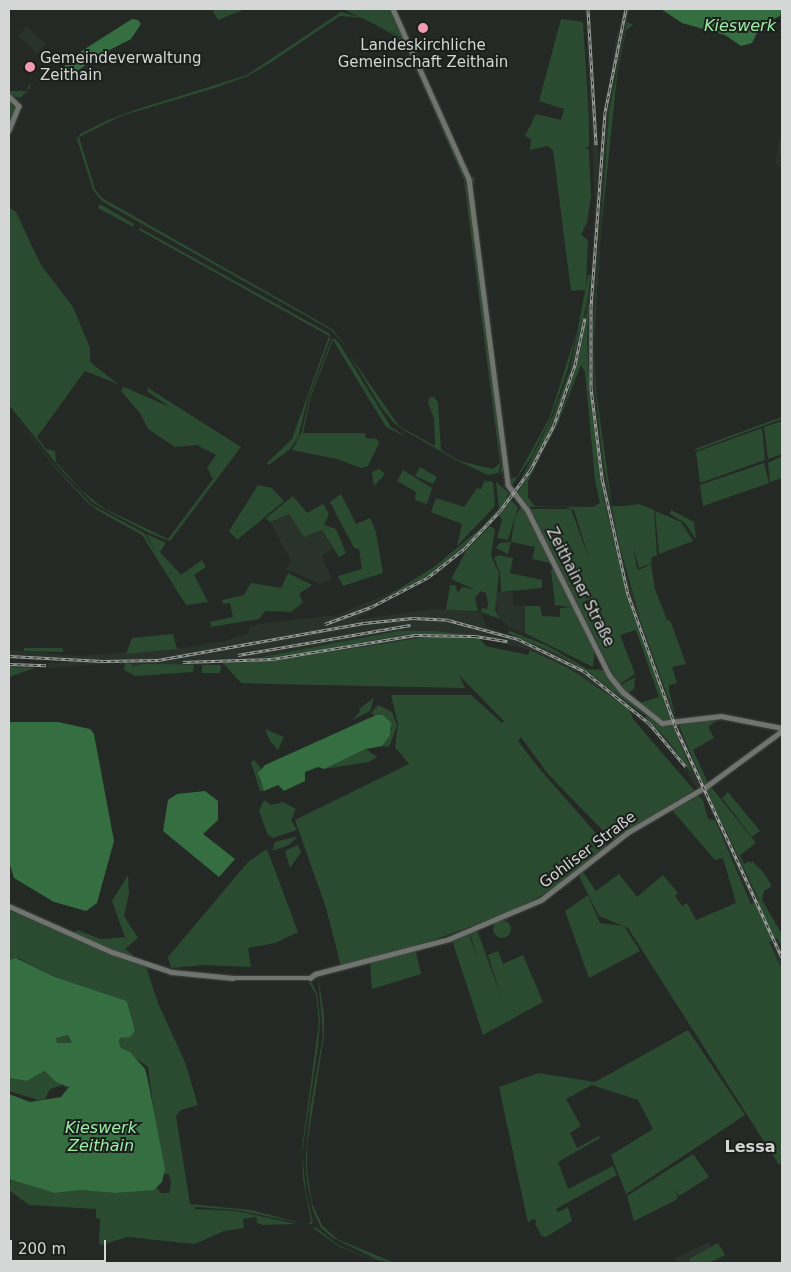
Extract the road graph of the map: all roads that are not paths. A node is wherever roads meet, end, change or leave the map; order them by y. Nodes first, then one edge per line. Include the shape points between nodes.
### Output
1 (393, 9) edge
2 (9, 96) edge
3 (9, 131) edge
4 (782, 729) edge
5 (9, 906) edge

1 - 4 street, Zeithainer Straße via 468,175 508,486 527,509 610,676 658,721 672,723 721,716 770,723
2 - 3 street via 19,104
4 - 5 street, Gohliser Straße via 706,786 627,833 552,894 449,939 315,974 310,978 233,978 172,972

